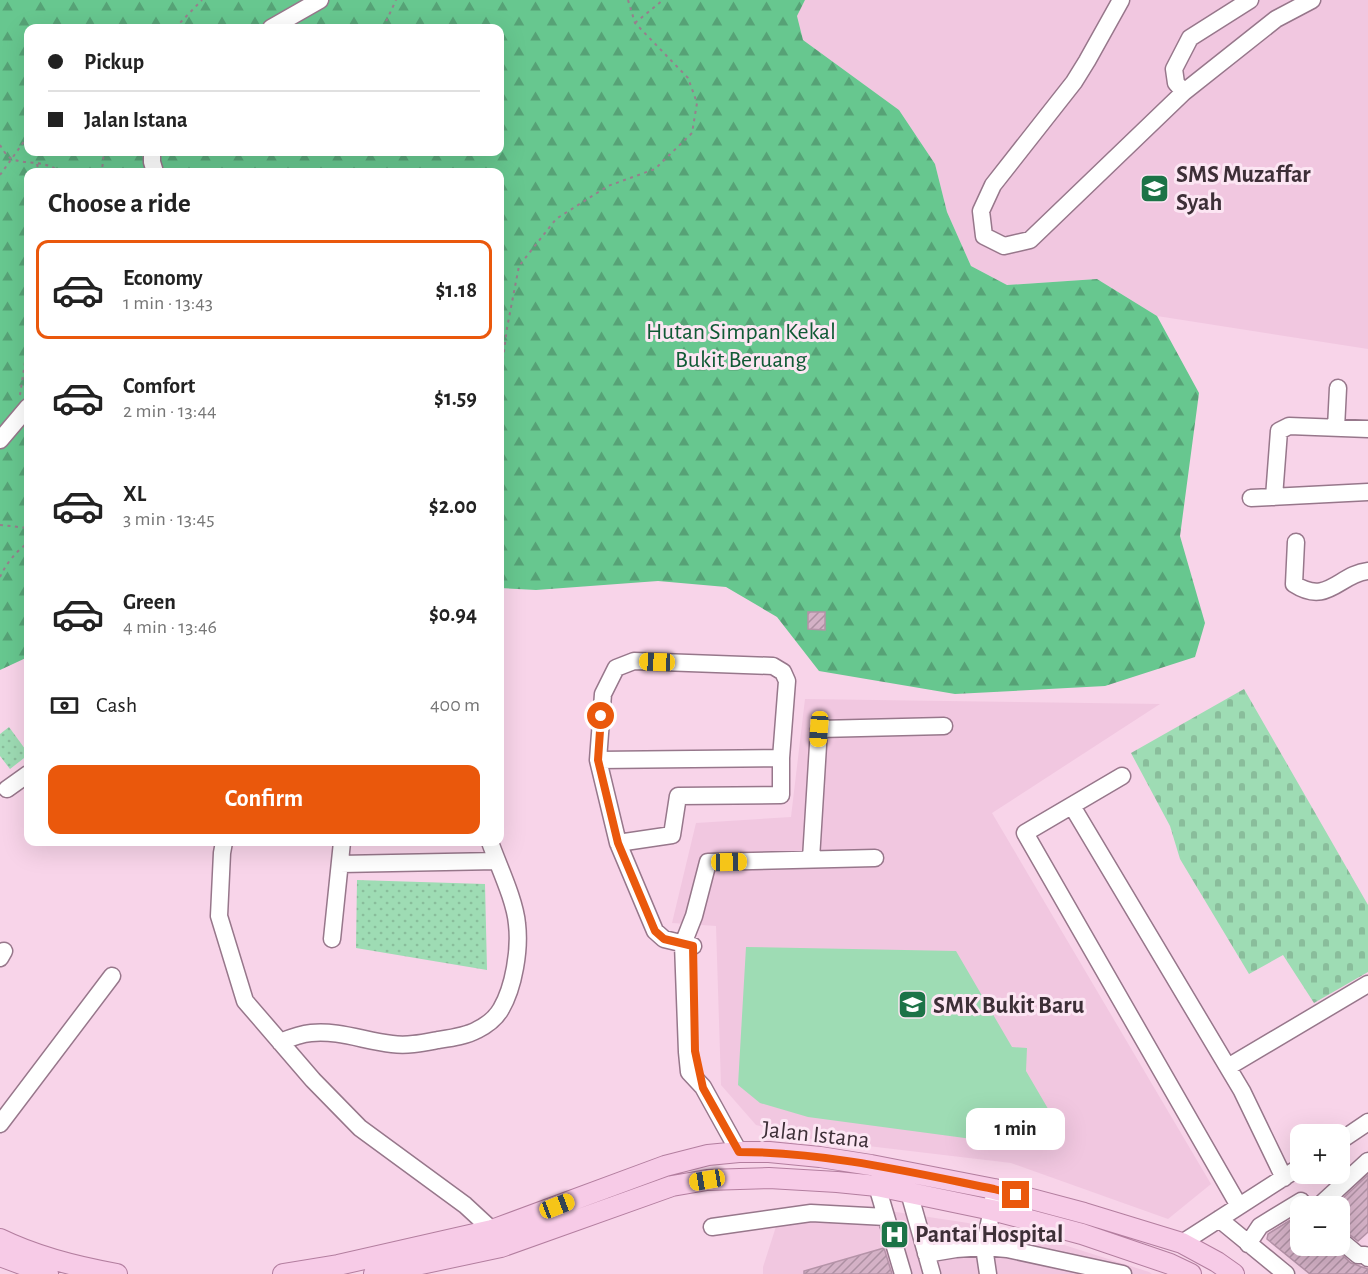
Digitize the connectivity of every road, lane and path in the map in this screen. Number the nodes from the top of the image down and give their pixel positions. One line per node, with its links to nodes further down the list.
1 (202, 0): 10 (path)
2 (320, 0): 11 (street)
3 (396, 0): 12 (path)
4 (628, 0): 9 (path)
5 (663, 0): 9 (path)
6 (1120, 0): 13 (street)
7 (1250, 0): 13 (street)
8 (1312, 0): 13 (street)
9 (635, 23): 21 (path)
10 (179, 24)
11 (278, 24)
12 (385, 24)
13 (1185, 92)
14 (24, 141): 16 (path)
15 (0, 145): 16 (path)
16 (11, 159): 17 (path); 20 (path)
17 (37, 163): 18 (path); 19 (path)
18 (38, 168)
19 (54, 168)
20 (0, 175)
21 (504, 351)
22 (24, 367): 25 (path)
23 (1338, 388): 26 (street)
24 (24, 412): 25 (street)
25 (15, 422): 28 (street)
26 (1336, 428): 27 (street); 30 (street)
27 (1368, 429)
28 (0, 440)
29 (1368, 492): 30 (street)
30 (1274, 497): 31 (street)
31 (1251, 498)
32 (0, 525): 33 (path)
33 (24, 528)
34 (1296, 542): 36 (street)
35 (24, 546): 37 (path)
36 (1368, 571)
37 (0, 577)
38 (944, 726): 50 (street)
39 (781, 758): 40 (street); 40 (street); 45 (street)
40 (598, 760): 45 (street)
41 (1122, 776): 44 (street)
42 (24, 777): 43 (street)
43 (7, 789)
44 (1072, 806): 58 (street); 74 (street)
45 (618, 843): 54 (street)
46 (224, 846): 57 (street)
47 (342, 846): 52 (street)
48 (490, 846): 51 (street)
49 (875, 858): 50 (street)
50 (811, 860): 54 (street)
51 (496, 861): 52 (street); 57 (street)
52 (340, 864): 53 (street)
53 (333, 939)
54 (688, 940): 62 (street)
55 (112, 976): 60 (street)
56 (1368, 984): 58 (street)
57 (280, 1042): 81 (street)
58 (1228, 1067): 66 (street)
59 (1368, 1122): 61 (street)
60 (0, 1124)
61 (1350, 1134)
62 (739, 1152): 64 (main road, Jalan Istana); 67 (main road); 73 (main road); 81 (main road, Jalan Istana)
63 (1368, 1161): 72 (street)
64 (903, 1171): 69 (main road, Jalan Istana); 70 (street)
65 (1290, 1173): 66 (street)
66 (1283, 1178): 71 (street); 74 (street)
67 (837, 1182): 68 (main road, Jalan Istana); 73 (main road, Jalan Istana)
68 (877, 1186): 70 (main road, Jalan Istana); 77 (street)
69 (994, 1189): 75 (street); 82 (main road, Jalan Istana)
70 (908, 1192): 75 (main road, Jalan Istana); 88 (street)
71 (1298, 1196)
72 (1331, 1196)
73 (640, 1197): 81 (main road, Jalan Istana)
74 (1239, 1206): 78 (street)
75 (992, 1210): 84 (street); 98 (main road, Jalan Istana)
76 (1290, 1210): 83 (street)
77 (886, 1217): 79 (street); 90 (street)
78 (1219, 1219): 82 (street); 83 (street)
79 (712, 1227)
80 (0, 1239): 91 (main road)
81 (497, 1239): 94 (main road, Jalan Istana); 95 (main road, Jalan Istana)
82 (1182, 1243): 99 (main road, Jalan Istana)
83 (1248, 1244): 100 (street)
84 (984, 1247): 88 (street); 89 (street); 96 (street)
85 (1350, 1248): 86 (street)
86 (1367, 1255)
87 (0, 1256): 92 (main road)
88 (928, 1262): 90 (street)
89 (1077, 1269): 97 (street)
90 (902, 1270)
91 (80, 1271): 93 (main road)
92 (48, 1274)
93 (117, 1274)
94 (283, 1274)
95 (374, 1274)
96 (988, 1274)
97 (1123, 1274)
98 (1191, 1274)
99 (1234, 1274)
100 (1286, 1274)

